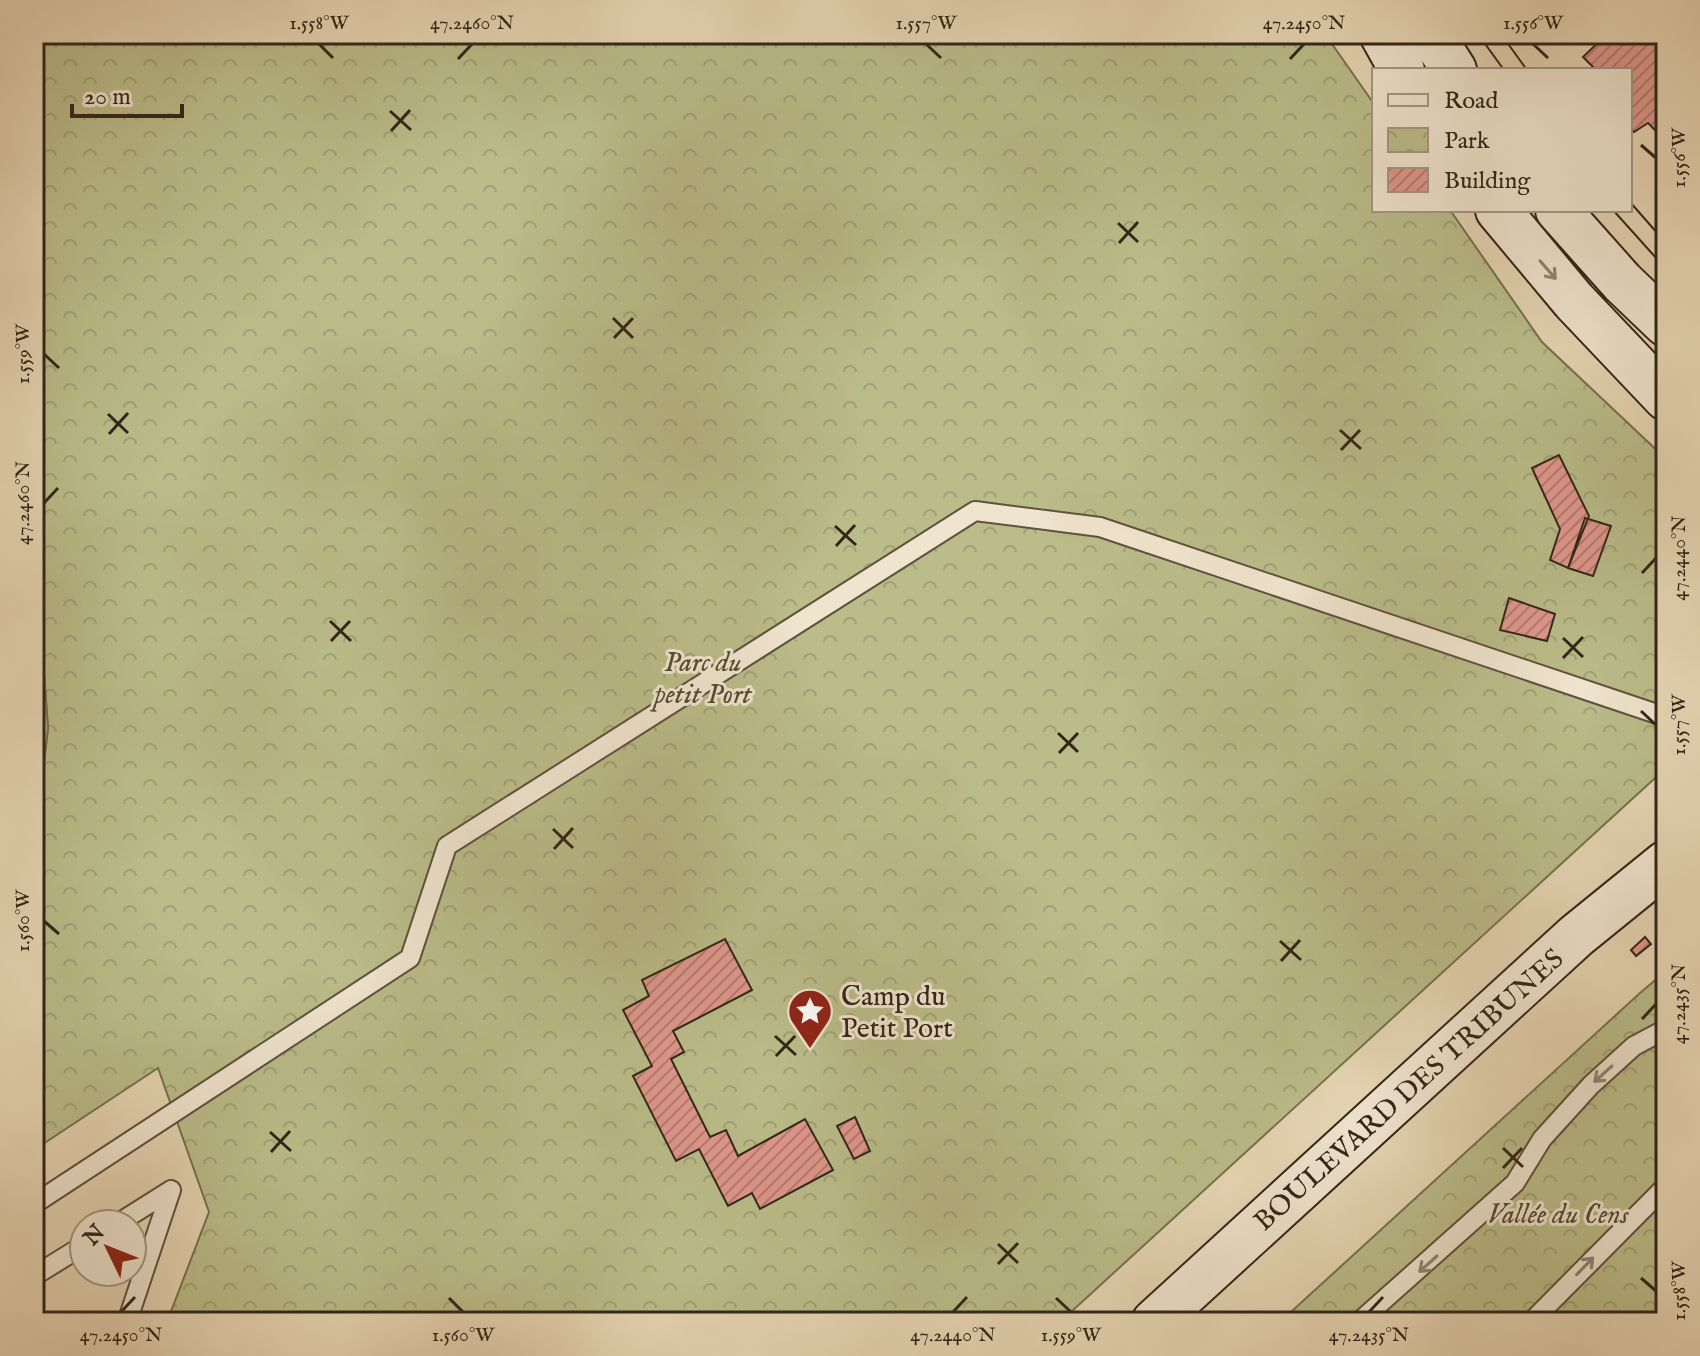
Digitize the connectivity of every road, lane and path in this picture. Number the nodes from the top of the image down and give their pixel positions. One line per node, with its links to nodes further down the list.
1 (1382, 34): 3 (street)
2 (1431, 34): 4 (street)
3 (1401, 68)
4 (1453, 68)
5 (1500, 212): 8 (street, one-way to 8)
6 (1560, 212): 7 (street)
7 (1666, 324)
8 (1666, 398)
9 (1666, 717): 13 (lane)
10 (1666, 863): 20 (street, BOULEVARD DES TRIBUNES)
11 (1666, 1029): 21 (lane, one-way to 21)
12 (1666, 1186): 22 (lane, one-way to 12)
13 (34, 1204)
14 (142, 1208): 16 (lane)
15 (68, 1255): 17 (lane)
16 (148, 1259)
17 (34, 1276)
18 (138, 1288): 19 (lane)
19 (127, 1322)
20 (1154, 1322)
21 (1359, 1322)
22 (1531, 1322)

